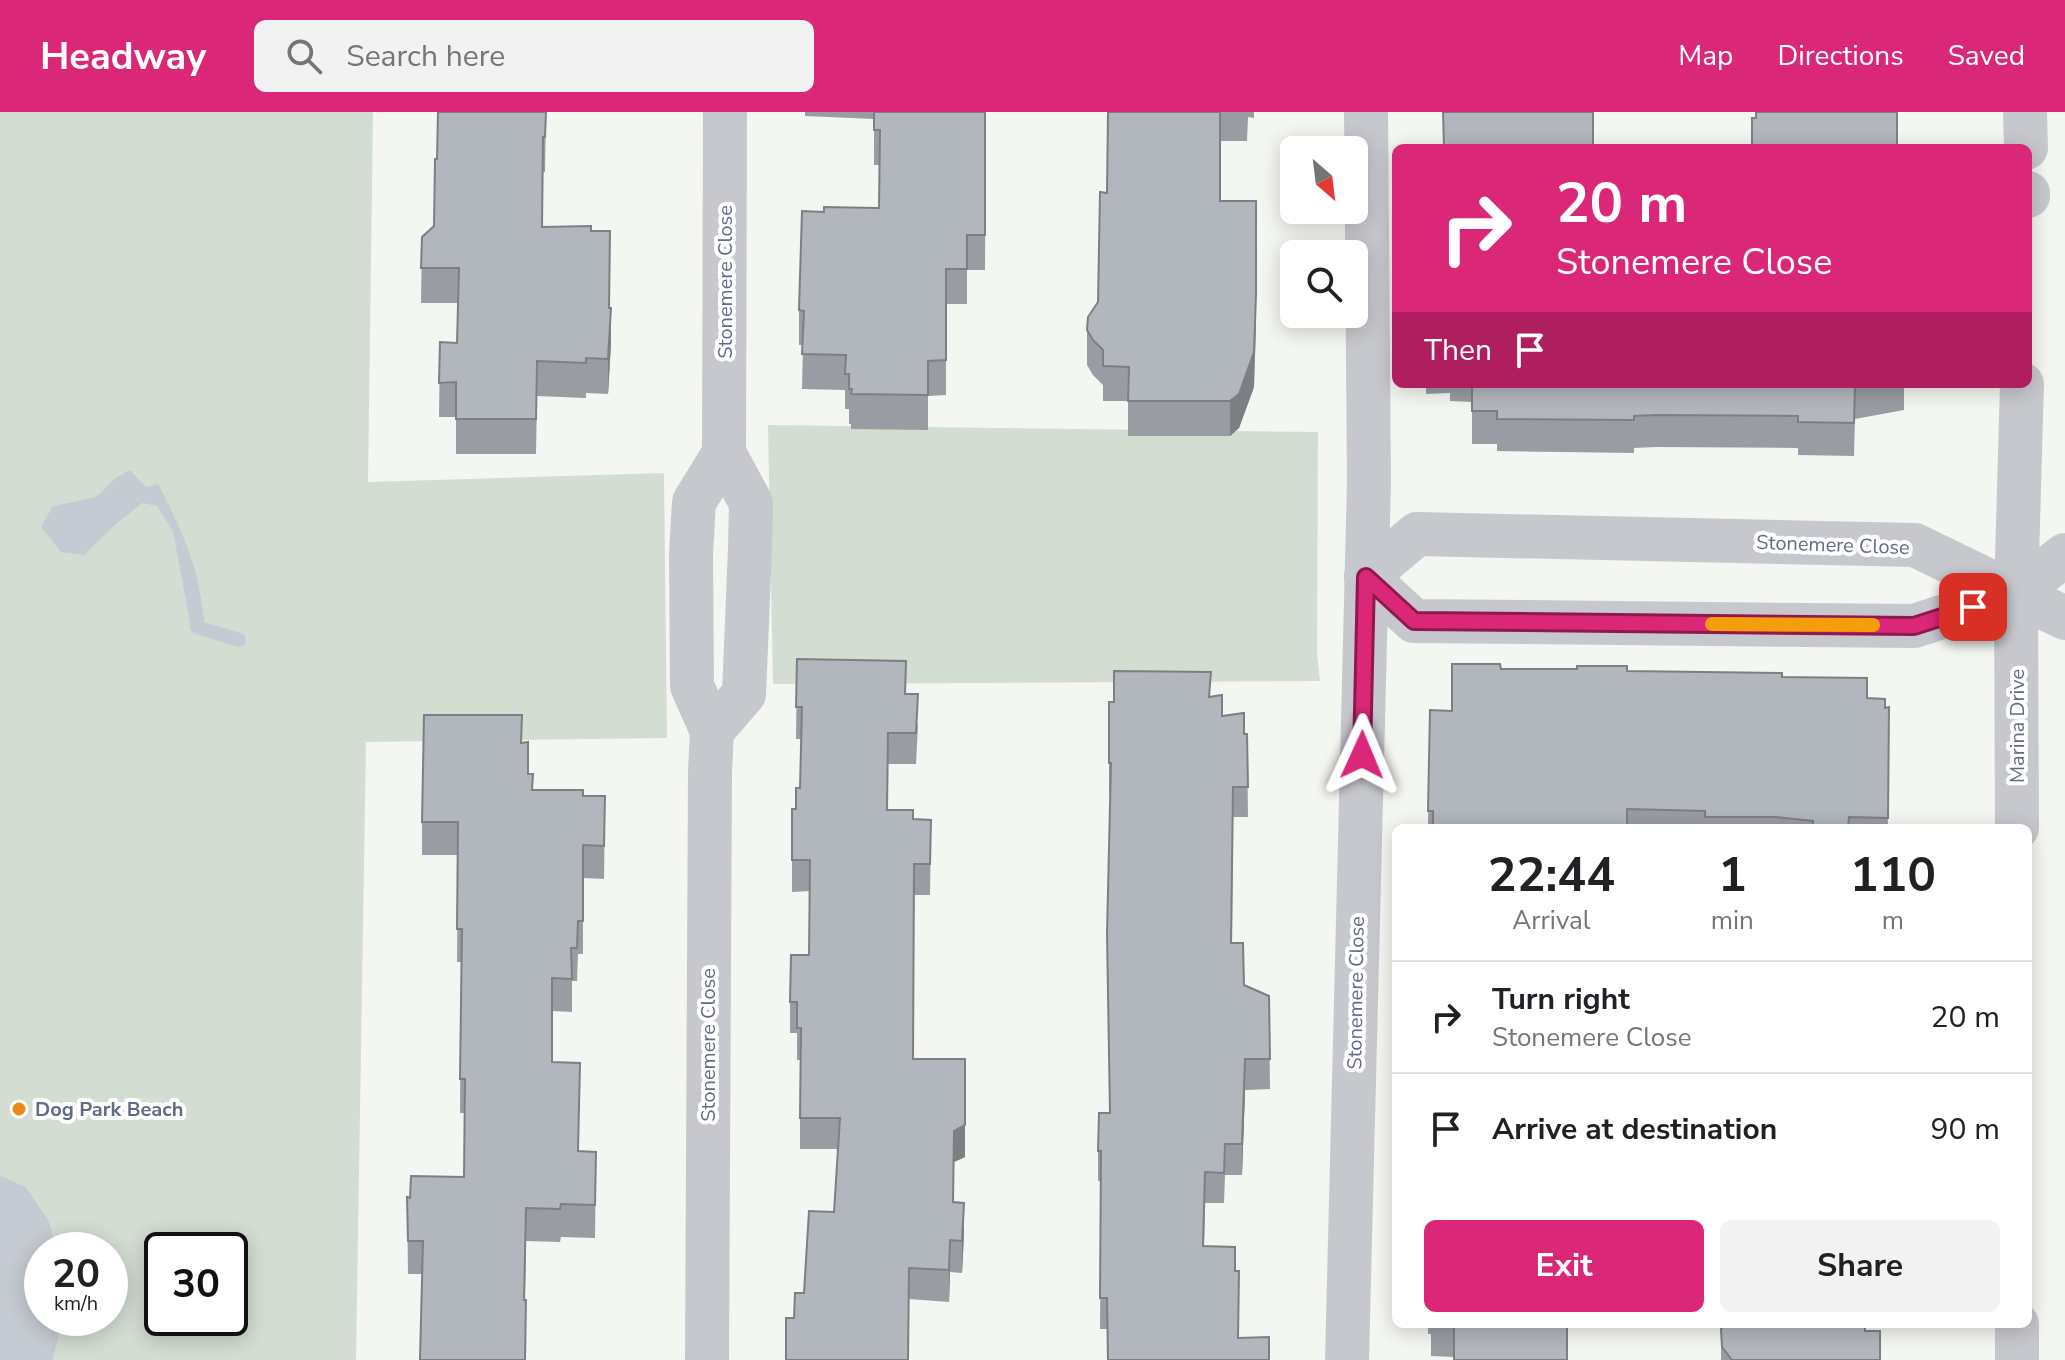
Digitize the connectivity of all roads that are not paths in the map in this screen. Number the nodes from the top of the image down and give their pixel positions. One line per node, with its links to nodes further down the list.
1 (725, 112): 6 (street, Stonemere Close)
2 (1366, 112): 8 (street, Stonemere Close)
3 (2025, 112): 4 (street)
4 (2026, 144)
5 (2022, 388): 9 (street, Marina Drive)
6 (724, 453): 11 (street, Stonemere Close); 11 (street, Stonemere Close)
7 (2065, 555): 9 (street)
8 (1366, 577): 9 (street); 9 (street, Stonemere Close); 15 (street, Stonemere Close)
9 (2016, 593): 10 (street, Stonemere Close); 12 (street, Marina Drive)
10 (2065, 618)
11 (712, 731): 14 (street, Stonemere Close)
12 (2017, 824)
13 (2017, 1328): 16 (street)
14 (707, 1360)
15 (1347, 1360)
16 (2017, 1360)

